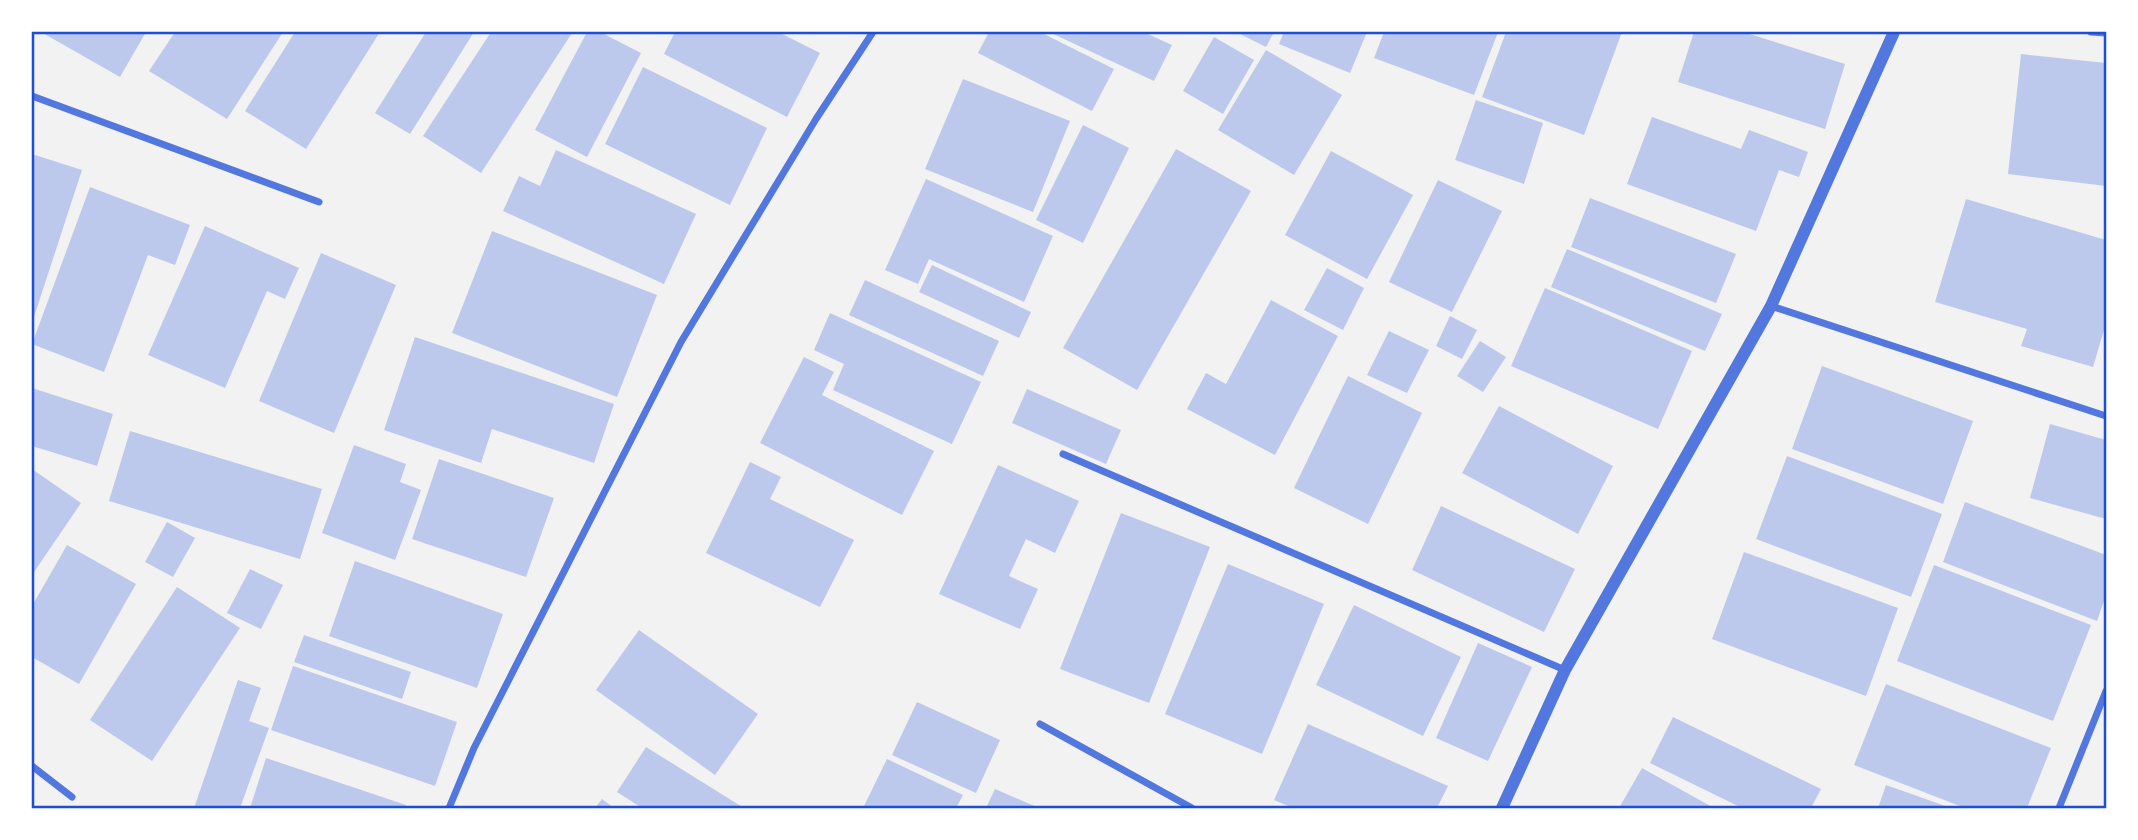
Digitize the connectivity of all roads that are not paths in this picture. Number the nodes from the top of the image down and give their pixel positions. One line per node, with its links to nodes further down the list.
1 (873, 32): 15 (street)
2 (1894, 32): 7 (street)
3 (2091, 32): 4 (street)
4 (2106, 33)
5 (32, 96): 6 (street)
6 (319, 202)
7 (1771, 306): 8 (street); 10 (street)
8 (2106, 416)
9 (1063, 454): 10 (street)
10 (1565, 670): 17 (street)
11 (2106, 691): 18 (street)
12 (1040, 724): 16 (street)
13 (32, 766): 14 (street)
14 (72, 797)
15 (450, 808)
16 (1192, 808)
17 (1502, 808)
18 (2059, 808)

